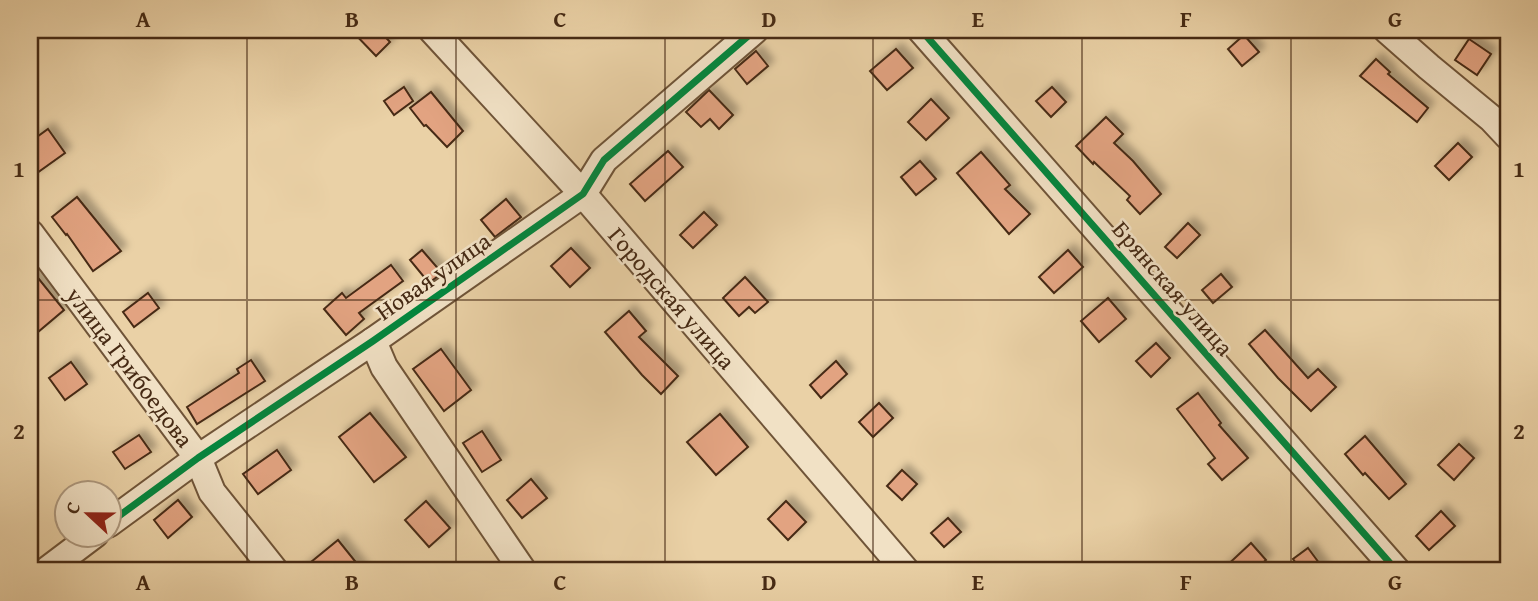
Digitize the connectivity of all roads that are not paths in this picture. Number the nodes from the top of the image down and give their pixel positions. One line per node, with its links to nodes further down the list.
1 (432, 30): 6 (street, Городская улица)
2 (755, 30): 6 (street, Новая улица)
3 (921, 30): 16 (street, Брянская улица)
4 (1387, 30): 5 (street)
5 (1503, 119)
6 (583, 194): 8 (street, Новая улица); 15 (street, Городская улица)
7 (30, 233): 9 (street, улица Грибоедова)
8 (373, 341): 9 (street, Новая улица); 14 (street)
9 (198, 458): 10 (street, Новая улица); 13 (street, улица Грибоедова)
10 (122, 514)
11 (76, 548): 12 (street)
12 (46, 571)
13 (275, 571)
14 (523, 571)
15 (906, 571)
16 (1397, 571)

